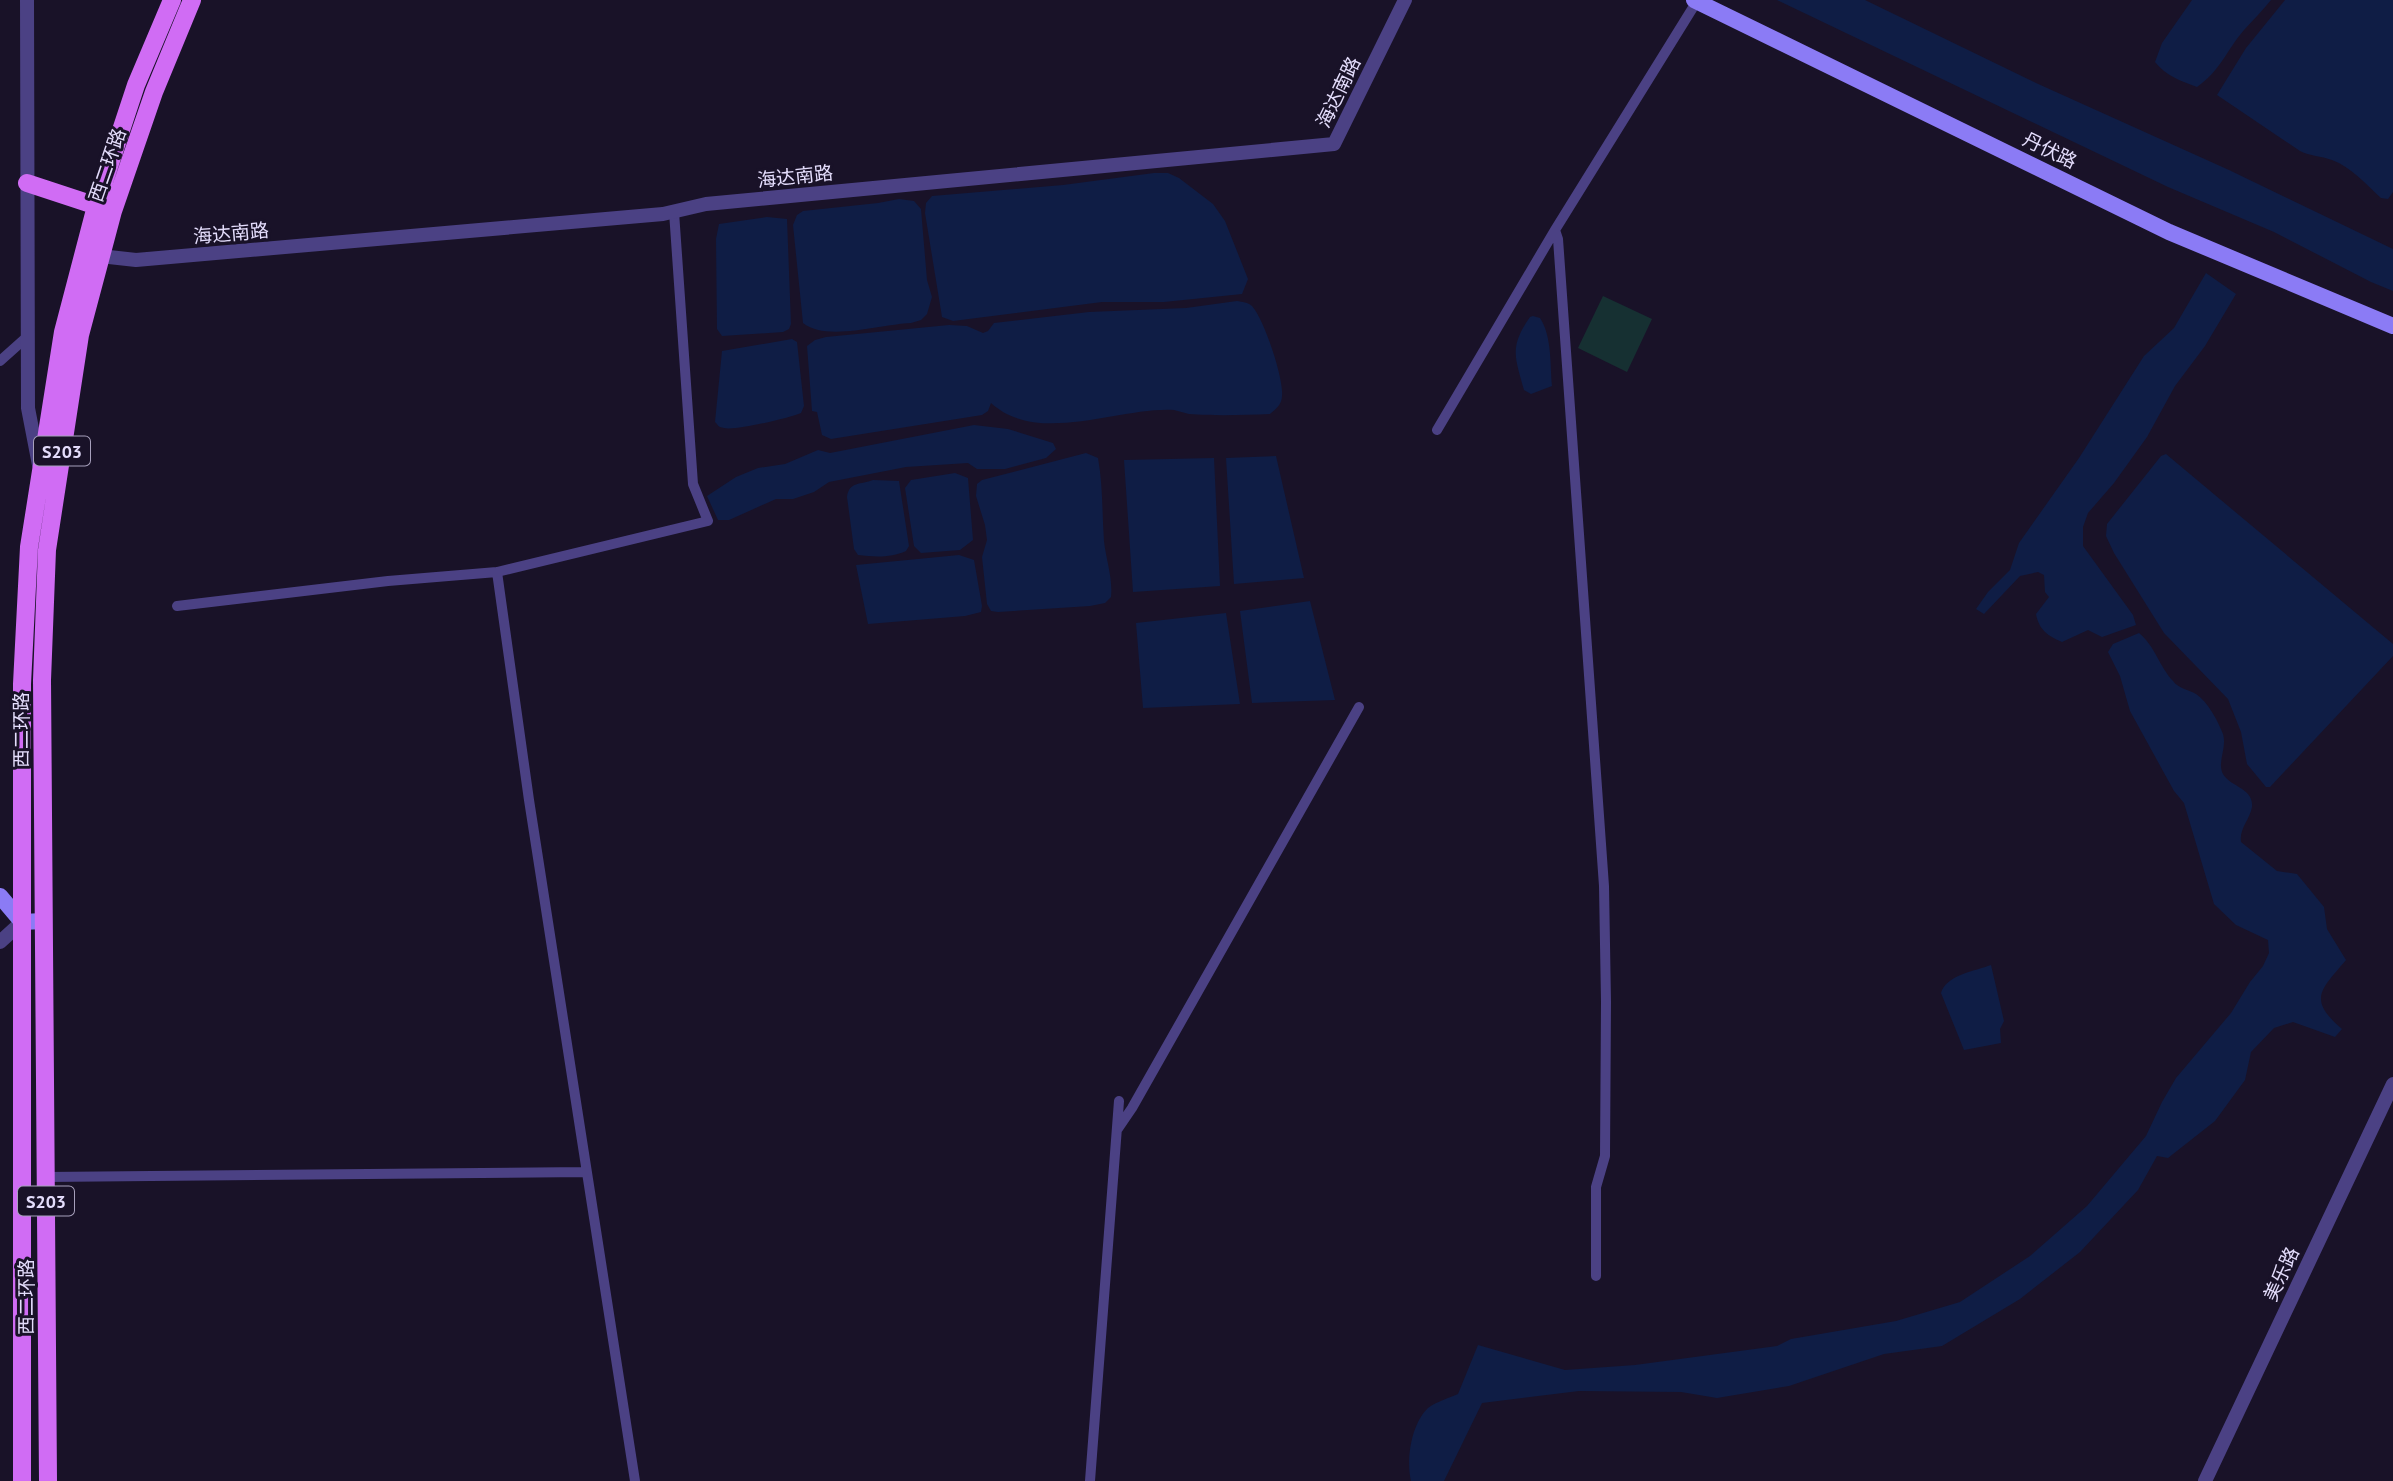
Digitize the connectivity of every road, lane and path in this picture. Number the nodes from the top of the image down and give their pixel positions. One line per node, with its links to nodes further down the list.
1 (27, 0): 6 (street)
2 (172, 0): 7 (main road, 西二环路 / S203)
3 (192, 0): 7 (main road, 西二环路 / S203)
4 (1405, 0): 8 (street, 海达南路)
5 (1695, 1): 9 (street); 11 (main road, 丹伏路)
6 (27, 183): 7 (main road); 12 (street)
7 (105, 209): 10 (main road, 西二环路 / S203); 15 (main road, 西二环路 / S203)
8 (674, 212): 10 (street, 海达南路); 17 (street)
9 (1555, 230): 14 (street); 30 (street)
10 (100, 256): 16 (main road, 西二环路 / S203)
11 (2393, 326)
12 (28, 336): 13 (street); 15 (street)
13 (0, 361)
14 (1437, 430)
15 (40, 473): 16 (main road); 22 (main road, 西二环路 / S203)
16 (59, 477): 21 (main road, 西二环路 / S203)
17 (497, 572): 18 (street); 27 (street)
18 (177, 606)
19 (1359, 707): 26 (street)
20 (0, 896): 22 (main road)
21 (43, 921): 22 (main road); 28 (main road, 西二环路 / S203)
22 (22, 922): 23 (street); 29 (main road, 西二环路 / S203)
23 (0, 943)
24 (2392, 1088): 35 (street, 美乐路)
25 (1119, 1101): 26 (street)
26 (1117, 1130): 34 (street)
27 (587, 1172): 28 (street); 33 (street)
28 (46, 1177): 29 (main road); 32 (main road, 西二环路 / S203)
29 (22, 1179): 31 (main road, 西二环路 / S203)
30 (1596, 1276)
31 (22, 1481)
32 (48, 1481)
33 (635, 1481)
34 (1090, 1481)
35 (2204, 1481)

